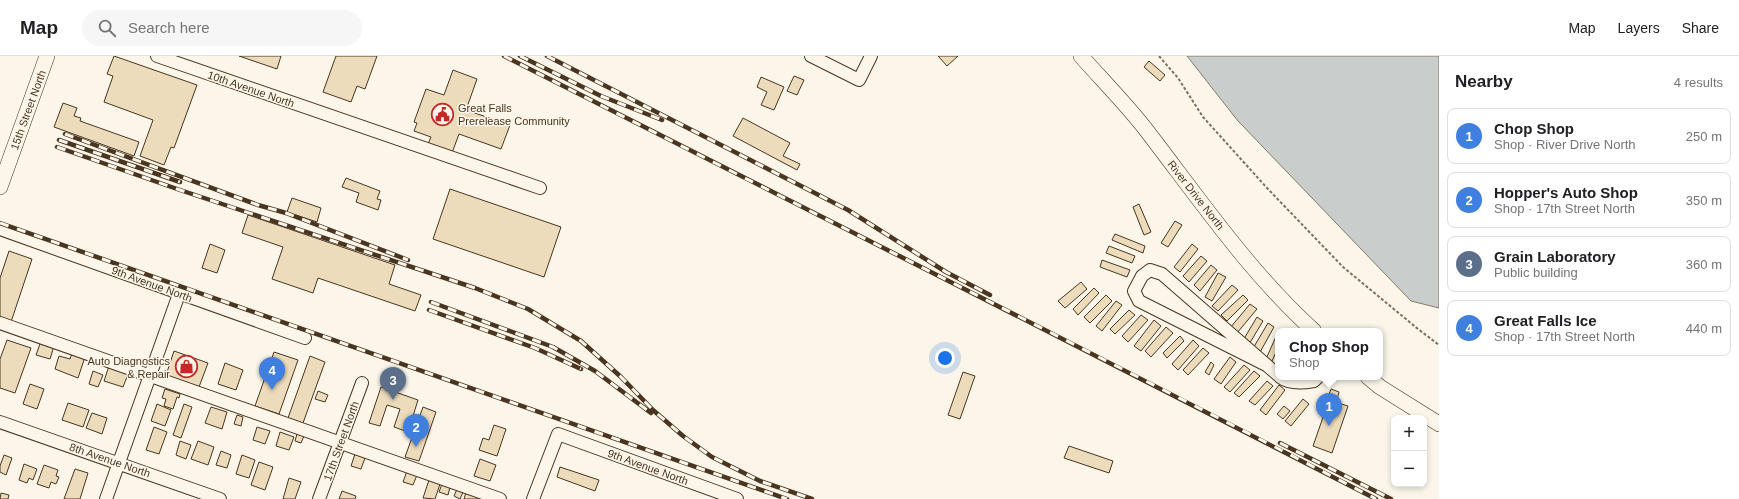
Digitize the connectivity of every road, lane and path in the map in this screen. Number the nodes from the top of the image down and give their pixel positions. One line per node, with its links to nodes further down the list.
1 (47, 56): 7 (main road, 15th Street North)
2 (157, 56): 8 (street, 10th Avenue North)
3 (811, 56): 4 (street)
4 (871, 56)
5 (1081, 56): 12 (main road, River Drive North)
6 (1159, 56): 14 (path)
7 (0, 187)
8 (540, 188)
9 (0, 229): 10 (street, 9th Avenue North)
10 (179, 294): 13 (street, 9th Avenue North); 17 (street)
11 (0, 323): 17 (street)
12 (1311, 328)
13 (305, 338)
14 (1439, 345)
15 (1266, 365): 15 (street); 16 (street)
16 (1275, 373)
17 (150, 376): 24 (street); 25 (street)
18 (1286, 380): 19 (street)
19 (1315, 380)
20 (1372, 380): 23 (main road)
21 (362, 383): 24 (street, 17th Street North)
22 (0, 422): 25 (street, 8th Avenue North)
23 (1439, 424)
24 (341, 442): 28 (street, 17th Street North); 29 (street)
25 (119, 463): 26 (street); 27 (street, 8th Avenue North)
26 (106, 499)
27 (220, 499)
28 (319, 499)
29 (500, 499)
30 (533, 499): 31 (street, 9th Avenue North)
31 (737, 499)

